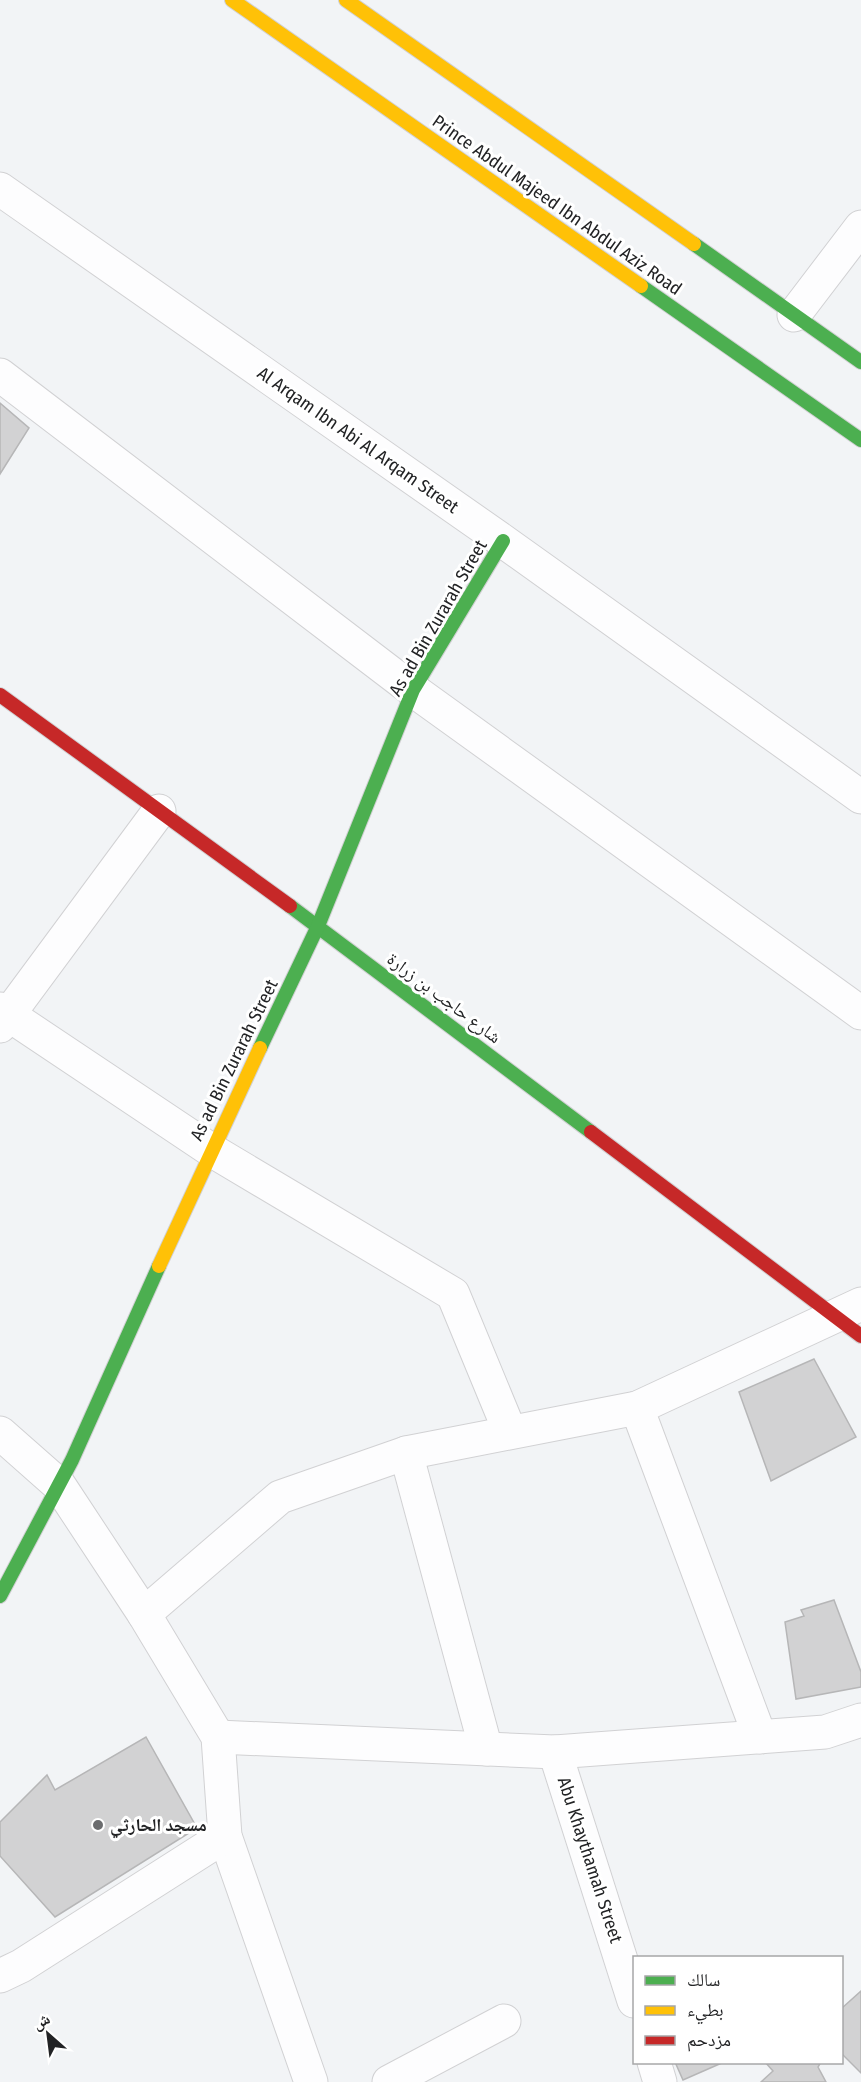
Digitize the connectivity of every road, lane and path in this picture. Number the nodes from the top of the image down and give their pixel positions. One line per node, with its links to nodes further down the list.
1 (232, 0): 8 (street, Prince Abdul Majeed Ibn Abdul Aziz Road)
2 (346, 0): 5 (street)
3 (0, 189): 9 (street, Al Arqam Ibn Abi Al Arqam Street)
4 (861, 227): 5 (street)
5 (794, 315): 6 (street)
6 (861, 362)
7 (0, 375): 10 (street)
8 (861, 440)
9 (502, 541): 10 (street, As ad Bin Zurarah Street); 12 (street, Al Arqam Ibn Abi Al Arqam Street)
10 (413, 690): 14 (street, As ad Bin Zurarah Street); 15 (street)
11 (0, 695): 13 (street, شارع حاجب بن زرارة)
12 (861, 797)
13 (159, 811): 14 (street, شارع حاجب بن زرارة); 16 (street)
14 (318, 926): 17 (street, As ad Bin Zurarah Street); 18 (street, شارع حاجب بن زرارة)
15 (861, 1013)
16 (3, 1016): 17 (street)
17 (211, 1150): 20 (street); 23 (street, As ad Bin Zurarah Street)
18 (853, 1319): 19 (street)
19 (637, 1408): 20 (street); 28 (street)
20 (510, 1432): 22 (street)
21 (0, 1433): 23 (street)
22 (406, 1453): 25 (street); 29 (street)
23 (59, 1485): 24 (street, As ad Bin Zurarah Street); 25 (street)
24 (0, 1596)
25 (144, 1614): 27 (street)
26 (861, 1720): 28 (street)
27 (219, 1737): 29 (street); 31 (street)
28 (760, 1737): 30 (street)
29 (486, 1749): 30 (street)
30 (555, 1752): 33 (street, Abu Khaythamah Street)
31 (225, 1836): 32 (street); 36 (street)
32 (0, 1977)
33 (633, 1998)
34 (504, 2021): 37 (street)
35 (655, 2064): 38 (street)
36 (311, 2082)
37 (389, 2082)
38 (660, 2082)

